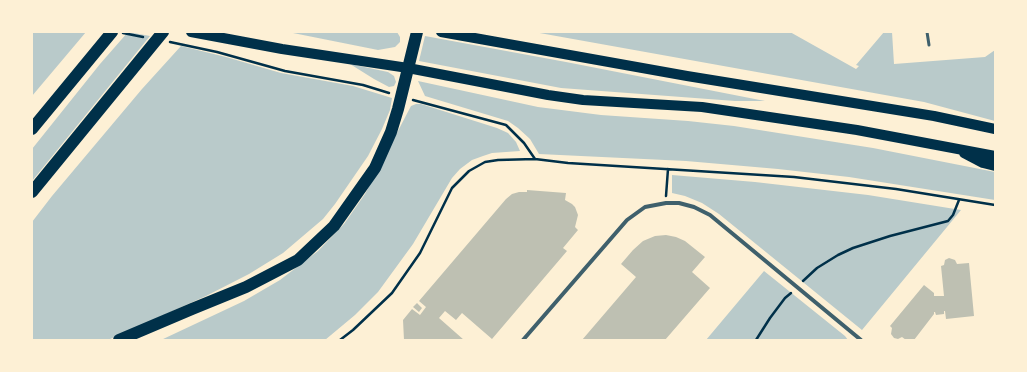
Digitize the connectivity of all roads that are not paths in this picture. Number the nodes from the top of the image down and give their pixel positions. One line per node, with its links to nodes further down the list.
1 (112, 32): 9 (highway)
2 (191, 32): 8 (main road)
3 (417, 32): 8 (highway)
4 (440, 32): 10 (main road)
5 (928, 32): 7 (lane)
6 (163, 37): 14 (highway)
7 (929, 46)
8 (408, 68): 11 (main road); 15 (highway)
9 (32, 129)
10 (995, 129)
11 (955, 148): 12 (main road); 13 (main road)
12 (995, 156)
13 (995, 166)
14 (32, 192)
15 (119, 340)
16 (523, 340): 17 (street)
17 (861, 340)

